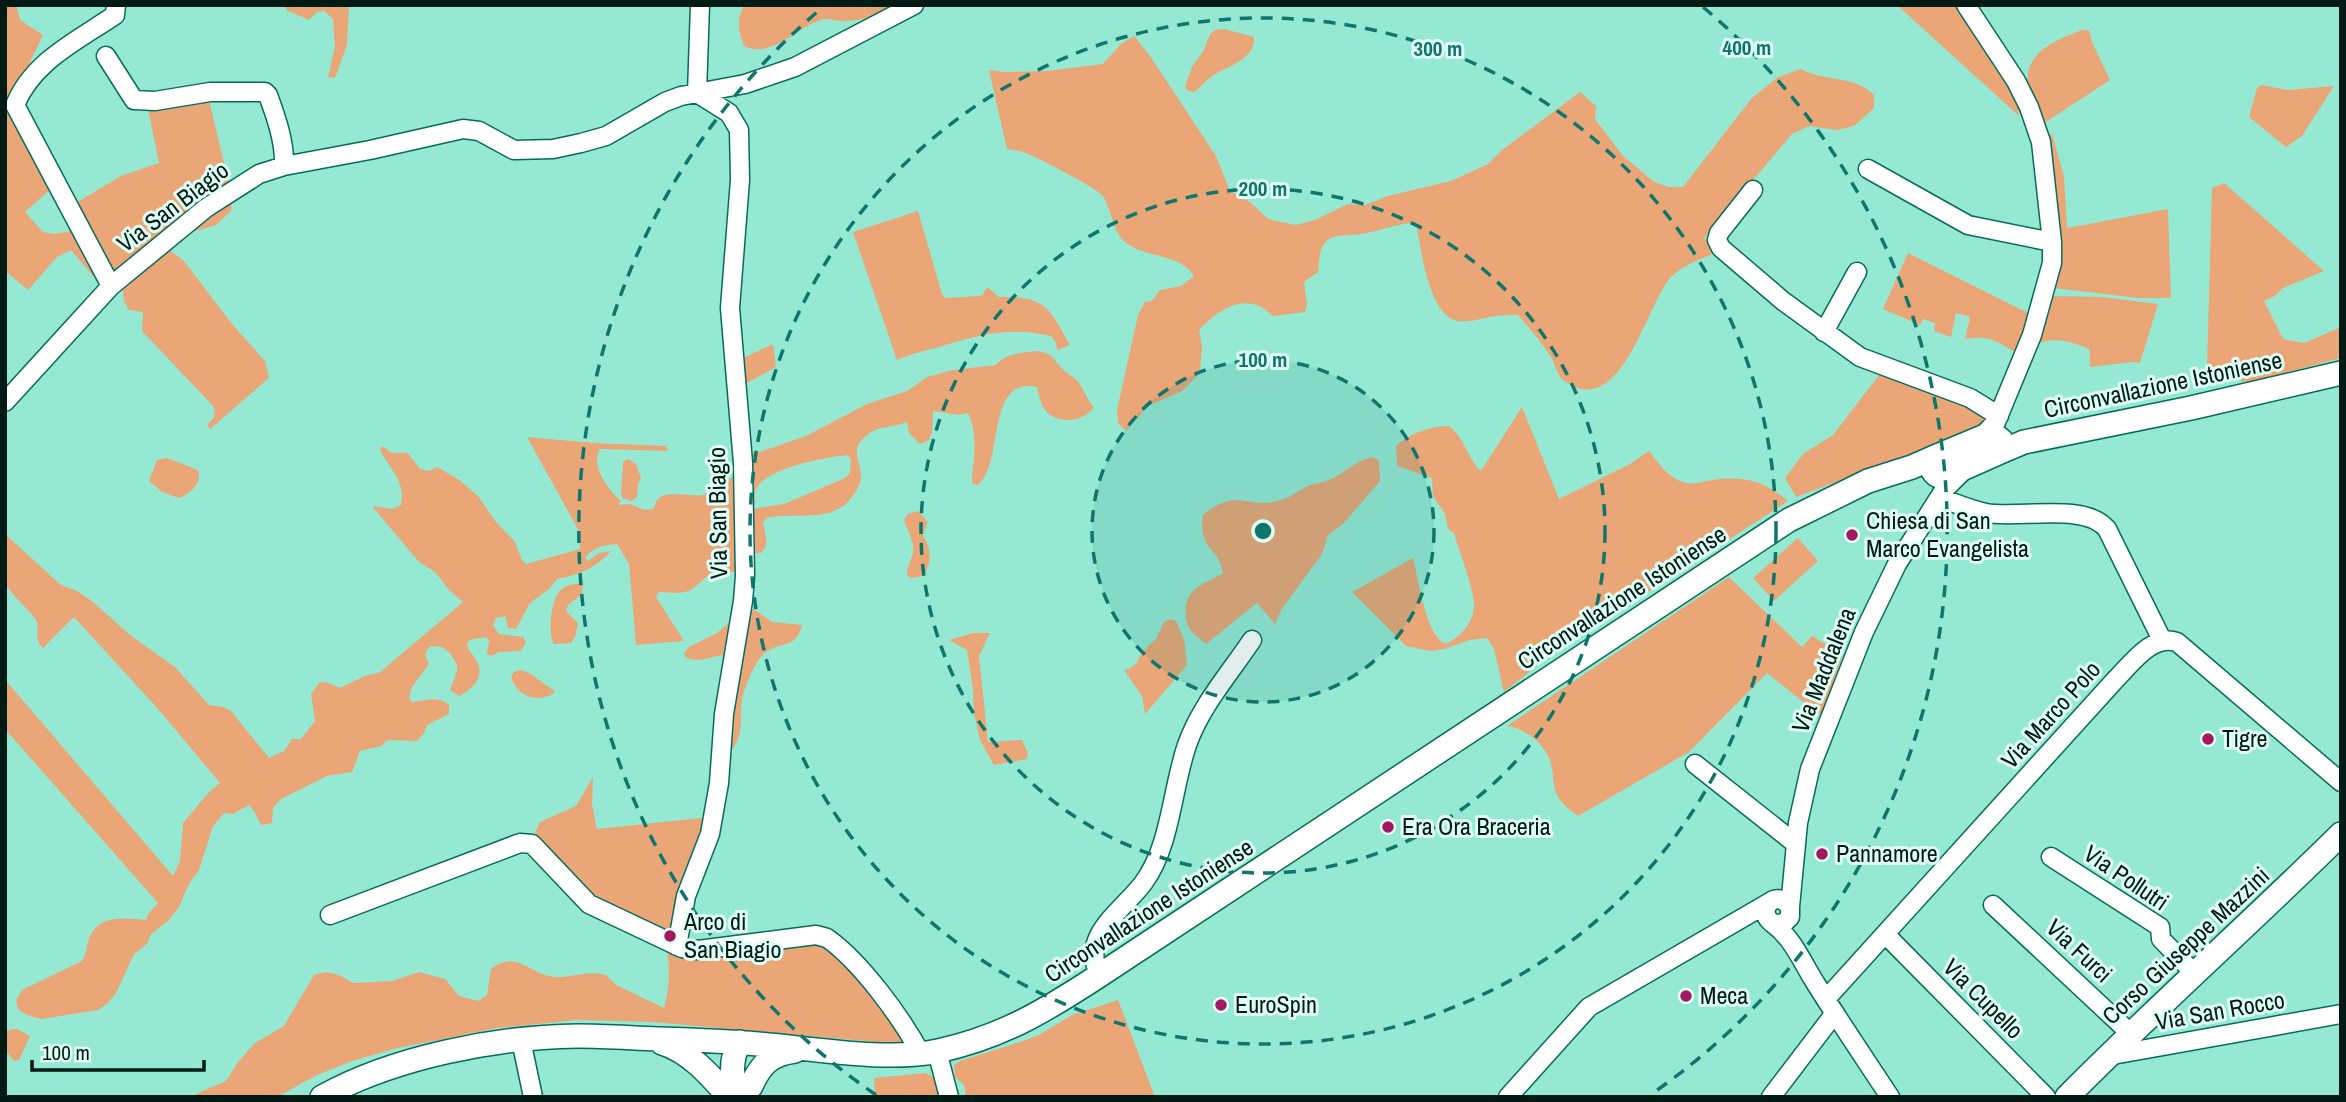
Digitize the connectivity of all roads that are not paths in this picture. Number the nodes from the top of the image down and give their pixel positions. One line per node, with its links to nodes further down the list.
1 (116, 5): 12 (street)
2 (700, 5): 6 (street)
3 (914, 5): 6 (street, Via San Biagio)
4 (1966, 5): 10 (street)
5 (106, 56): 7 (street)
6 (697, 93): 7 (street, Via San Biagio); 29 (street, Via San Biagio)
7 (284, 166): 12 (street, Via San Biagio)
8 (1868, 169): 10 (street)
9 (1753, 190): 13 (street)
10 (2052, 242): 16 (street)
11 (1857, 272): 13 (street)
12 (111, 286): 15 (street, Via San Biagio)
13 (1824, 332): 16 (street)
14 (2341, 373): 16 (main road, Circonvallazione Istoniense)
15 (5, 402)
16 (1996, 434): 17 (main road); 17 (main road)
17 (1934, 477): 19 (street); 23 (street, Via Maddalena); 31 (main road, Circonvallazione Istoniense)
18 (1252, 640): 31 (street)
19 (2162, 640): 21 (street); 28 (street, Via Marco Polo)
20 (1695, 764): 23 (street)
21 (2341, 782)
22 (2341, 834): 30 (main road, Corso Giuseppe Mazzini)
23 (1796, 844): 26 (street, Via Maddalena)
24 (2051, 857): 30 (street, Via Pollutri)
25 (1993, 905): 34 (street, Via Furci)
26 (1779, 912): 32 (street); 46 (street)
27 (330, 915): 29 (street)
28 (1886, 935): 32 (street, Via Marco Polo); 49 (street, Via Cupello)
29 (677, 946): 39 (street)
30 (2195, 974): 34 (main road, Corso Giuseppe Mazzini)
31 (1100, 975): 39 (main road, Circonvallazione Istoniense)
32 (1830, 1006): 47 (street, Via Marco Polo); 48 (street)
33 (2341, 1014): 40 (street, Via San Rocco)
34 (2130, 1033): 40 (main road, Corso Giuseppe Mazzini)
35 (648, 1039): 36 (main road, Circonvallazione Istoniense); 37 (main road, Circonvallazione Istoniense); 44 (main road)
36 (521, 1040): 42 (main road, Circonvallazione Istoniense); 43 (street)
37 (740, 1042): 38 (main road, Circonvallazione Istoniense); 41 (main road)
38 (816, 1049): 39 (main road, Circonvallazione Istoniense); 41 (main road)
39 (929, 1052): 45 (street)
40 (2107, 1056): 50 (main road, Corso Giuseppe Mazzini)
41 (746, 1093)
42 (322, 1097)
43 (533, 1097)
44 (729, 1097)
45 (949, 1097)
46 (1508, 1097)
47 (1771, 1097)
48 (1890, 1097)
49 (2046, 1097)
50 (2067, 1097)

